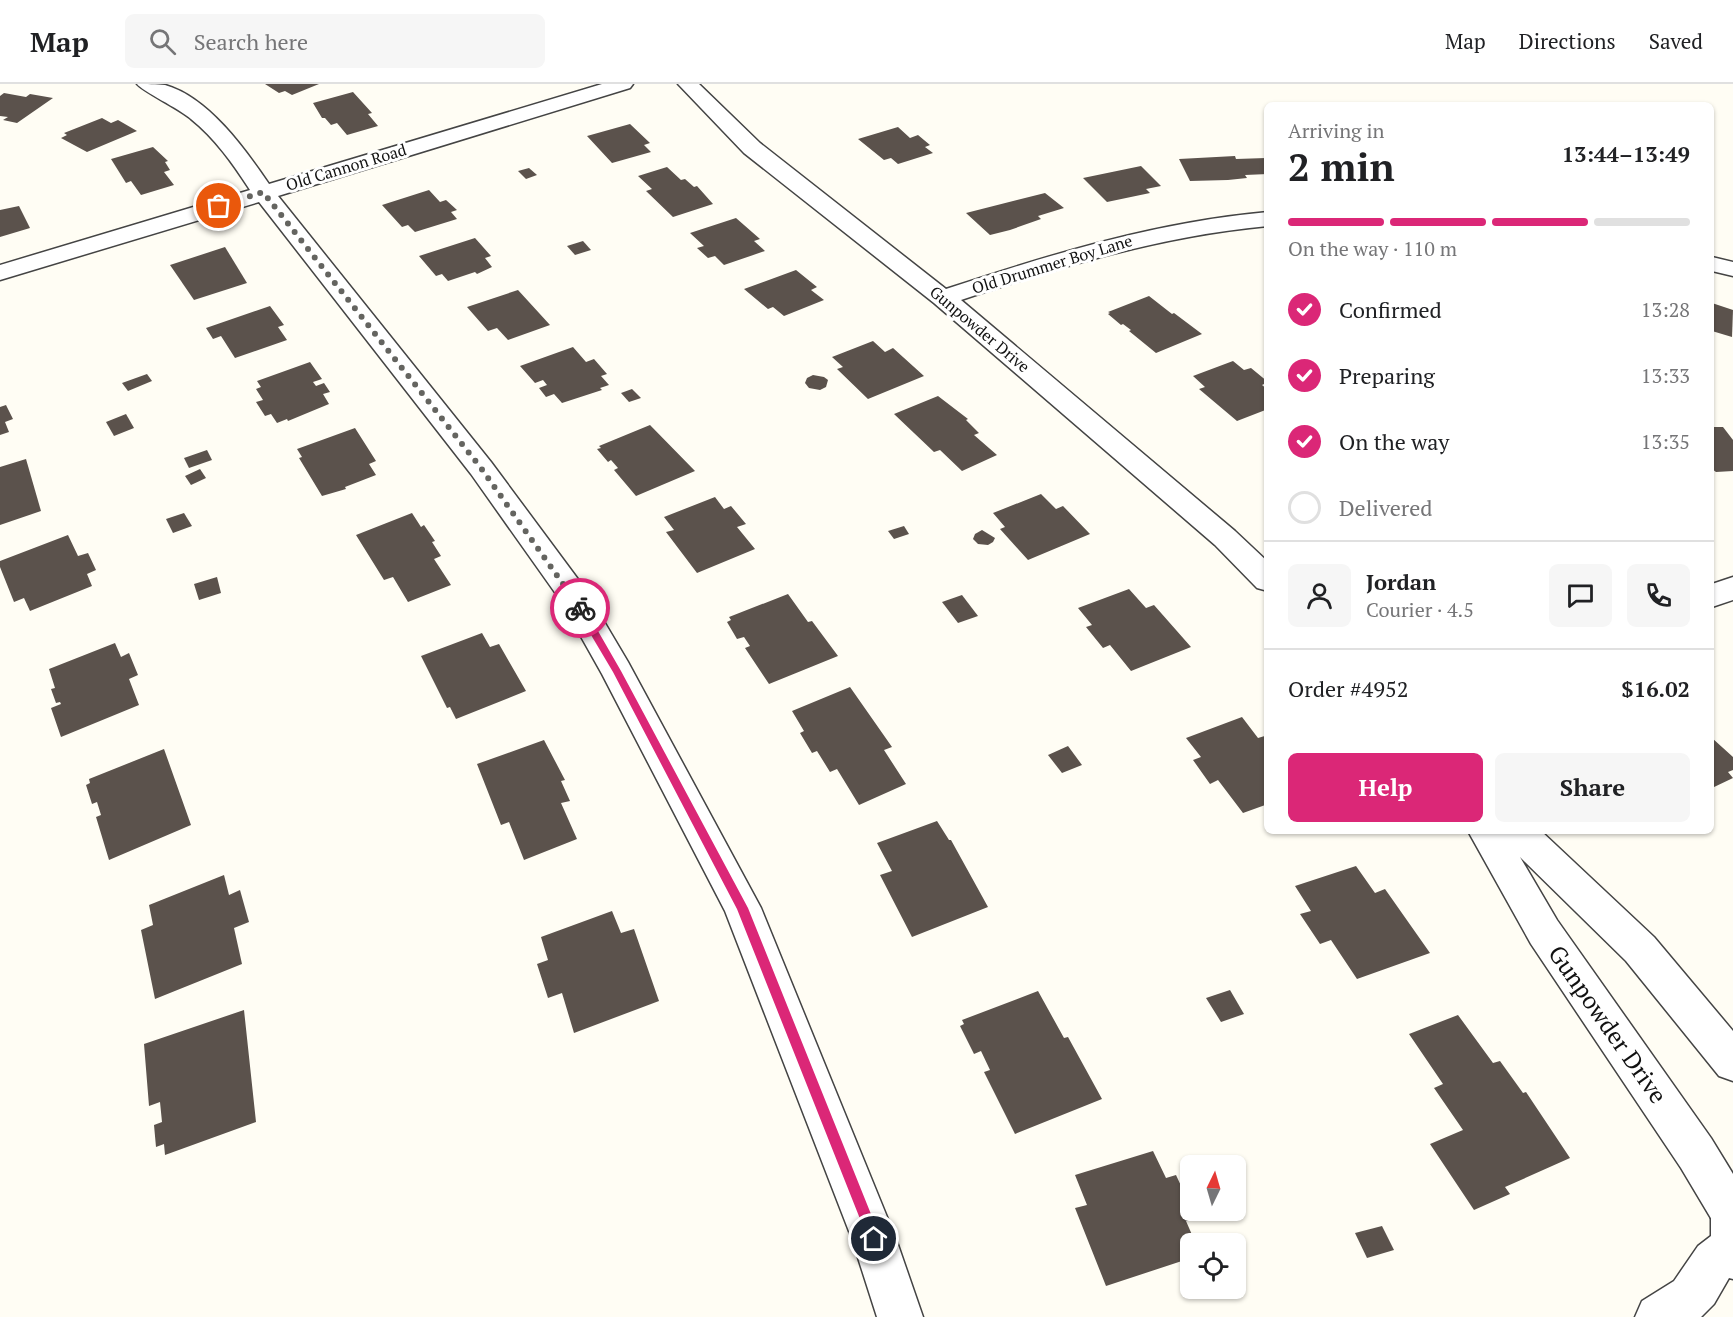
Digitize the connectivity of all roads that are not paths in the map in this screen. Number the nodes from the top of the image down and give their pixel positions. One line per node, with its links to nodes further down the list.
1 (147, 84): 4 (street)
2 (623, 84): 4 (street, Old Cannon Road)
3 (688, 84): 9 (street, Gunpowder Drive)
4 (263, 192): 8 (street, Old Cannon Road); 17 (street)
5 (1264, 219): 9 (street, Old Drummer Boy Lane)
6 (1714, 264): 7 (street)
7 (1733, 268)
8 (0, 273)
9 (943, 298): 10 (street, Gunpowder Drive)
10 (1264, 576)
11 (1733, 588): 12 (street)
12 (1714, 595)
13 (1488, 834): 16 (street, Gunpowder Drive)
14 (1520, 834): 15 (street)
15 (1733, 1062)
16 (1732, 1240): 18 (street)
17 (900, 1317)
18 (1658, 1317)

